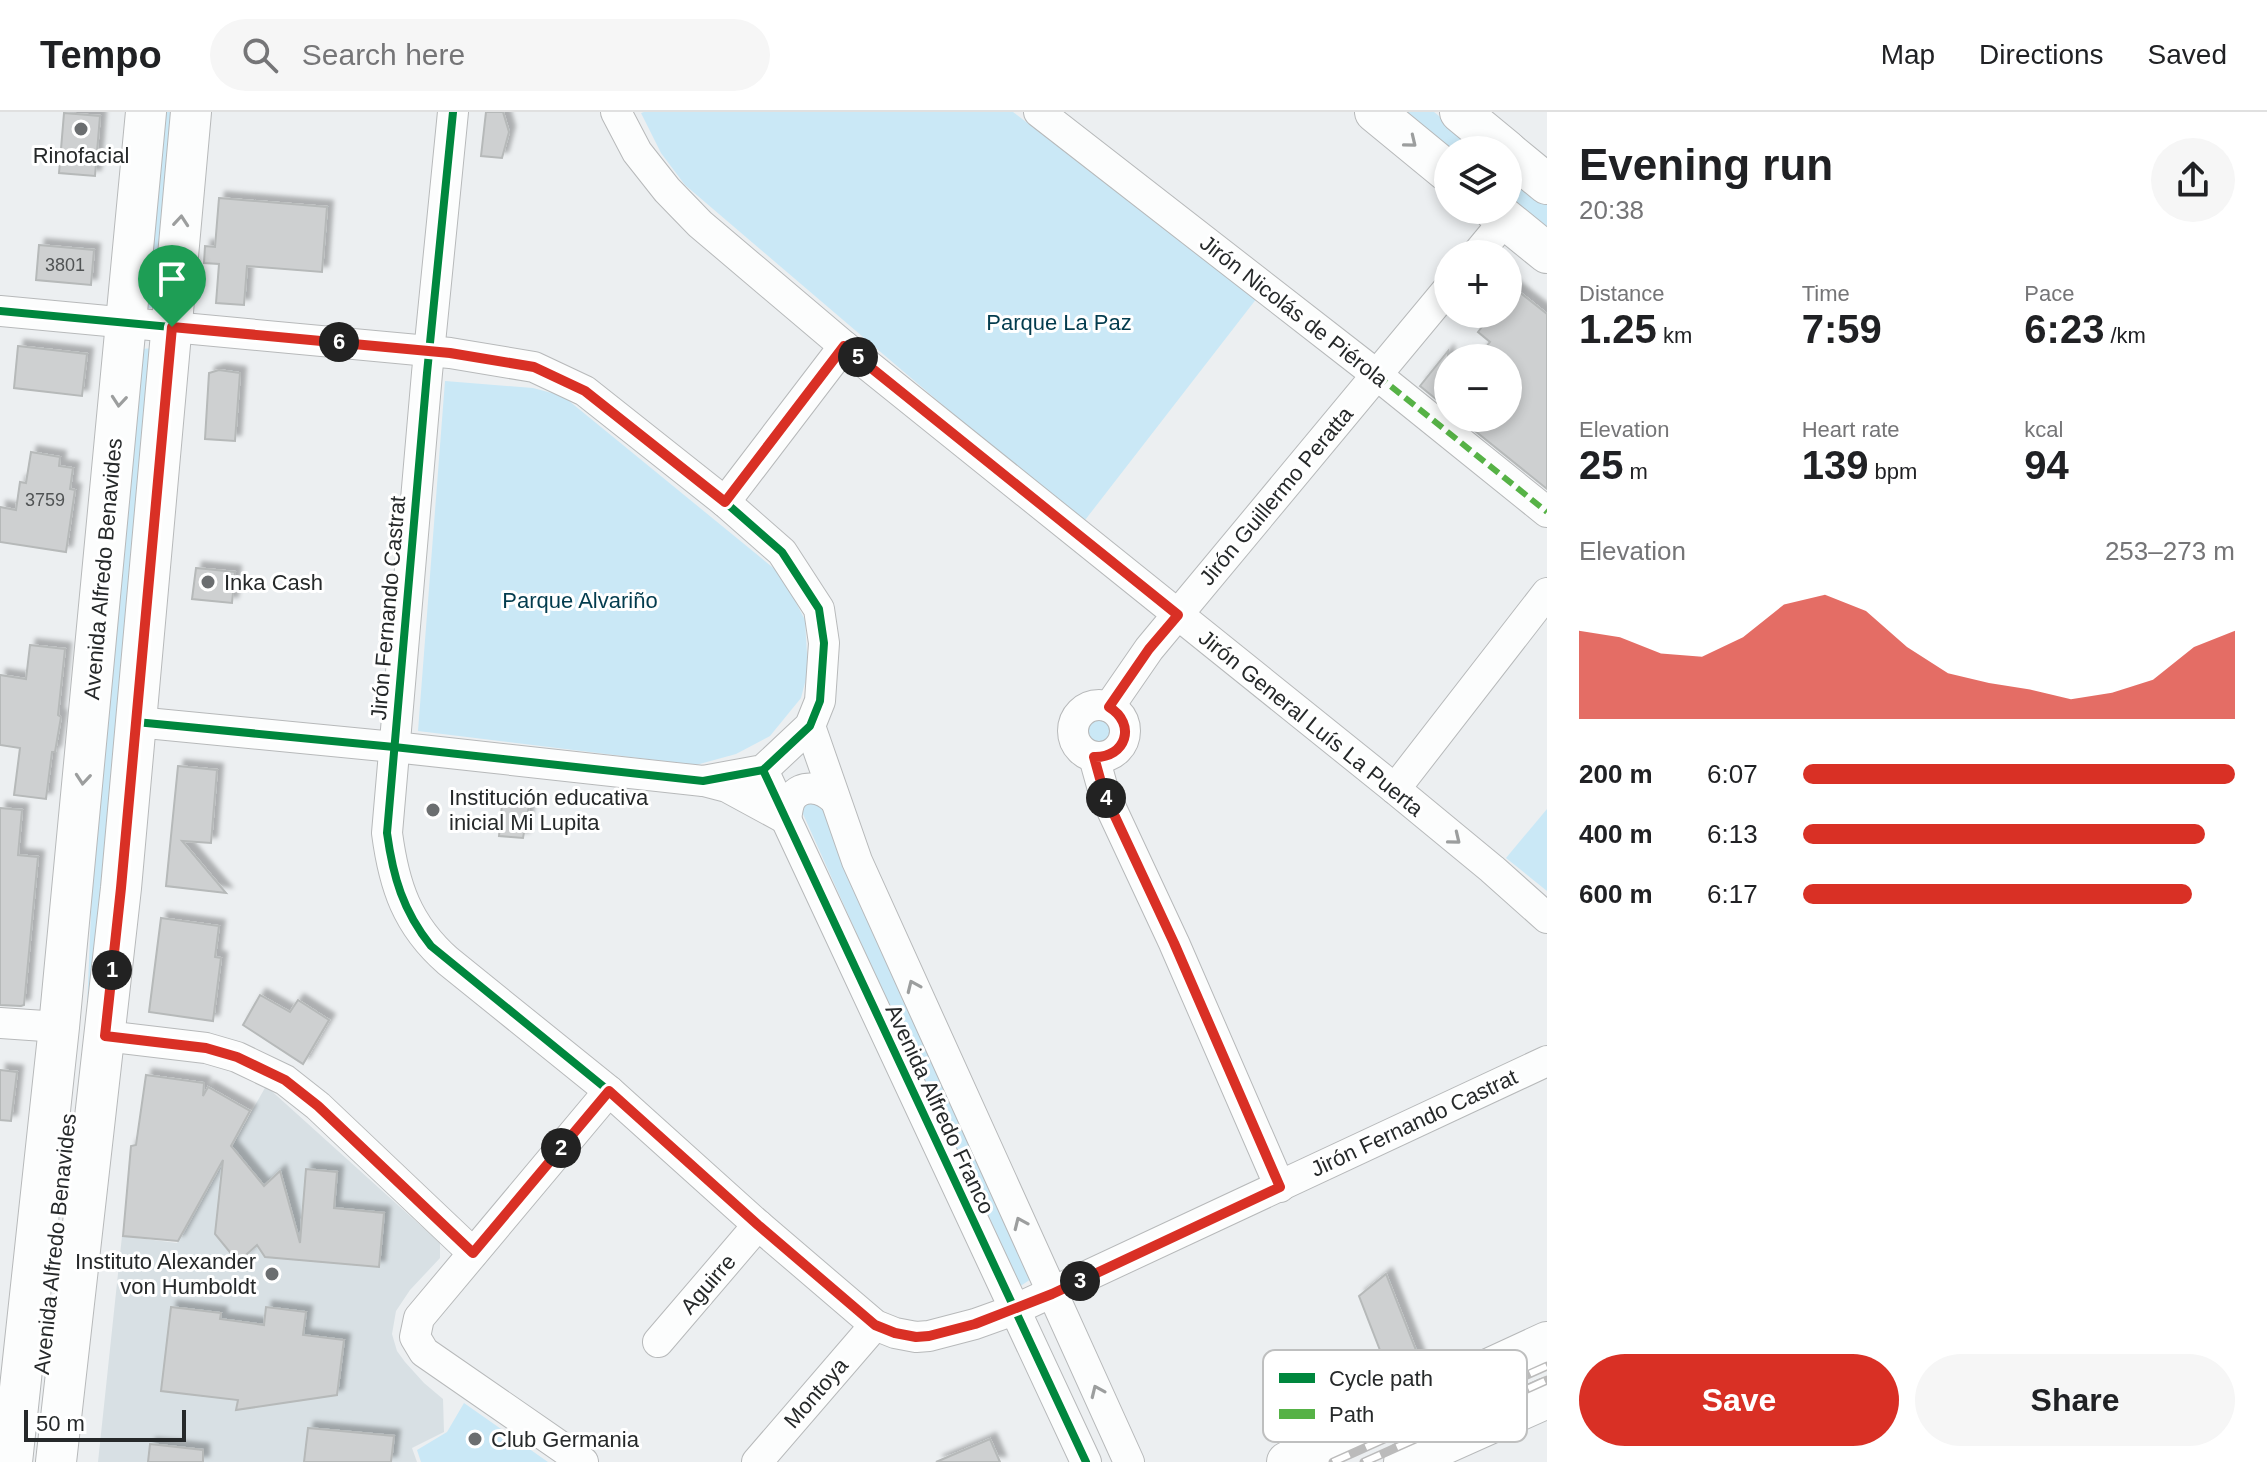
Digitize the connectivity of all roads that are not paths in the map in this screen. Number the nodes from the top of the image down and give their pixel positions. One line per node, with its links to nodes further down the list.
1 (146, 112): 16 (main road, Avenida Alfredo Benavides)
2 (191, 112): 17 (main road, Avenida Alfredo Benavides, one-way to 2)
3 (453, 112): 19 (street, Jirón Fernando Castrat)
4 (616, 112): 18 (street, Jirón General Luís La Puerta)
5 (1039, 112): 20 (street, Jirón Nicolás de Piérola)
6 (1375, 112): 9 (main road, one-way to 9)
7 (1460, 112): 8 (main road)
8 (1489, 136)
9 (1434, 160)
10 (1522, 163): 11 (main road)
11 (1547, 184)
12 (1511, 224): 13 (main road)
13 (1547, 253)
14 (1434, 306): 20 (street, Jirón Guillermo Peratta)
15 (0, 311): 16 (street)
16 (126, 323): 17 (street); 35 (main road, Avenida Alfredo Benavides, one-way to 35)
17 (172, 327): 19 (street); 25 (main road, Avenida Alfredo Benavides)
18 (844, 346): 21 (street); 24 (street, Jirón General Luís La Puerta)
19 (429, 351): 21 (street); 27 (street, Jirón Fernando Castrat)
20 (1377, 375): 22 (street, Jirón Nicolás de Piérola); 24 (street, Jirón Guillermo Peratta)
21 (725, 502): 26 (street)
22 (1547, 512)
23 (1547, 593): 30 (street)
24 (1178, 615): 30 (street, Jirón General Luís La Puerta); 40 (street, Jirón Guillermo Peratta)
25 (136, 722): 27 (street); 36 (main road, Avenida Alfredo Benavides)
26 (810, 726): 28 (street); 31 (street, Avenida Alfredo Franco)
27 (394, 747): 29 (street); 39 (street, Jirón Fernando Castrat)
28 (763, 770): 29 (street); 32 (street, Avenida Alfredo Franco)
29 (703, 781): 32 (street)
30 (1395, 789): 33 (street, Jirón General Luís La Puerta, one-way to 33)
31 (834, 799): 32 (street); 43 (street, Avenida Alfredo Franco, one-way to 31)
32 (786, 819): 44 (street, Avenida Alfredo Franco)
33 (1547, 918)
34 (0, 1023): 35 (street)
35 (59, 1027): 57 (main road, Avenida Alfredo Benavides); 58 (main road, Avenida Alfredo Benavides)
36 (105, 1036): 38 (main road, Avenida Alfredo Benavides); 42 (street)
37 (1547, 1061): 40 (street, Jirón Fernando Castrat)
38 (98, 1088): 59 (main road, Avenida Alfredo Benavides); 60 (main road, Avenida Alfredo Benavides)
39 (609, 1091): 41 (street, Jirón Fernando Castrat); 42 (street)
40 (1280, 1187): 43 (street, Jirón Fernando Castrat)
41 (758, 1225): 45 (street, Jirón Fernando Castrat); 46 (street, Aguirre)
42 (473, 1253): 61 (street)
43 (1052, 1294): 44 (street, Jirón Fernando Castrat); 56 (street, Avenida Alfredo Franco, one-way to 43)
44 (1014, 1310): 45 (street, Jirón Fernando Castrat); 63 (street, Avenida Alfredo Franco)
45 (875, 1325): 62 (street, Montoya)
46 (658, 1342)
47 (1547, 1342): 48 (main road)
48 (1527, 1351)
49 (1547, 1398): 50 (main road)
50 (1527, 1407)
51 (1547, 1421): 52 (main road)
52 (1527, 1430)
53 (1330, 1442): 64 (main road)
54 (1449, 1442): 65 (main road)
55 (1502, 1442): 66 (main road)
56 (1125, 1454): 63 (street)
57 (12, 1462)
58 (32, 1462)
59 (56, 1462)
60 (74, 1462)
61 (583, 1462)
62 (757, 1462)
63 (1086, 1462)
64 (1287, 1462)
65 (1404, 1462)
66 (1459, 1462)

